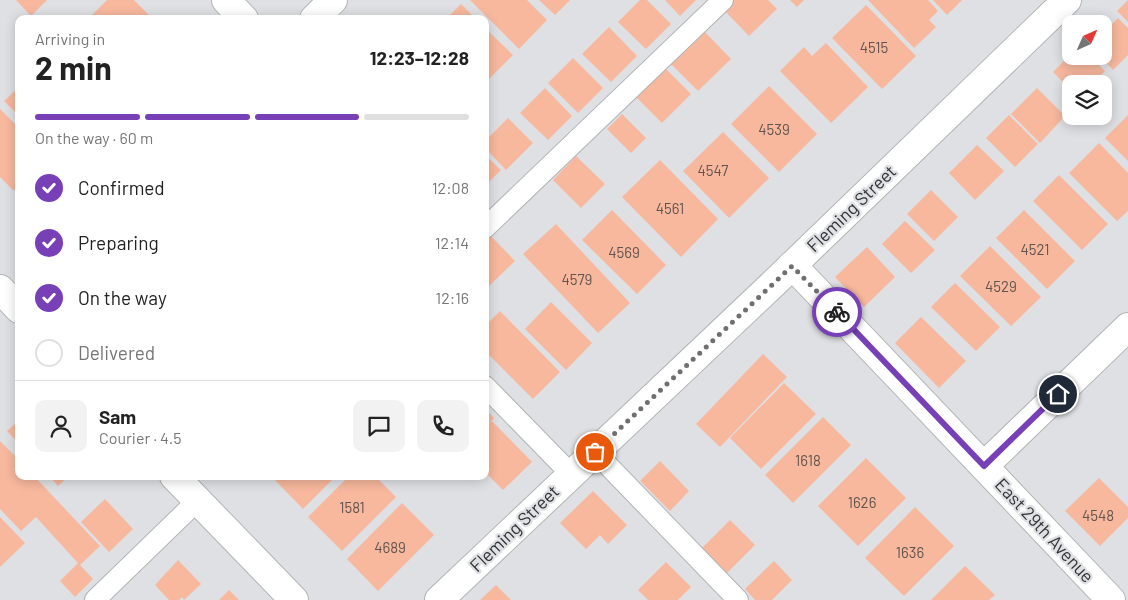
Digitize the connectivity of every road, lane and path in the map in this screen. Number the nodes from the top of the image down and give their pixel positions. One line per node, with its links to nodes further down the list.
1 (226, 0): 5 (street)
2 (333, 0): 6 (street)
3 (723, 0): 7 (lane)
4 (1067, 0): 8 (street, Fleming Street)
5 (240, 15)
6 (318, 15)
7 (489, 224)
8 (792, 266): 11 (street, Fleming Street); 12 (street, East 29th Avenue)
9 (1128, 327): 12 (street)
10 (489, 390): 13 (lane)
11 (595, 452): 13 (street, Fleming Street); 19 (lane)
12 (984, 466): 20 (street, East 29th Avenue)
13 (571, 474): 18 (street, Fleming Street)
14 (178, 480): 15 (street)
15 (197, 501): 16 (lane); 17 (street)
16 (95, 600)
17 (294, 600)
18 (438, 600)
19 (738, 600)
20 (1111, 600)

